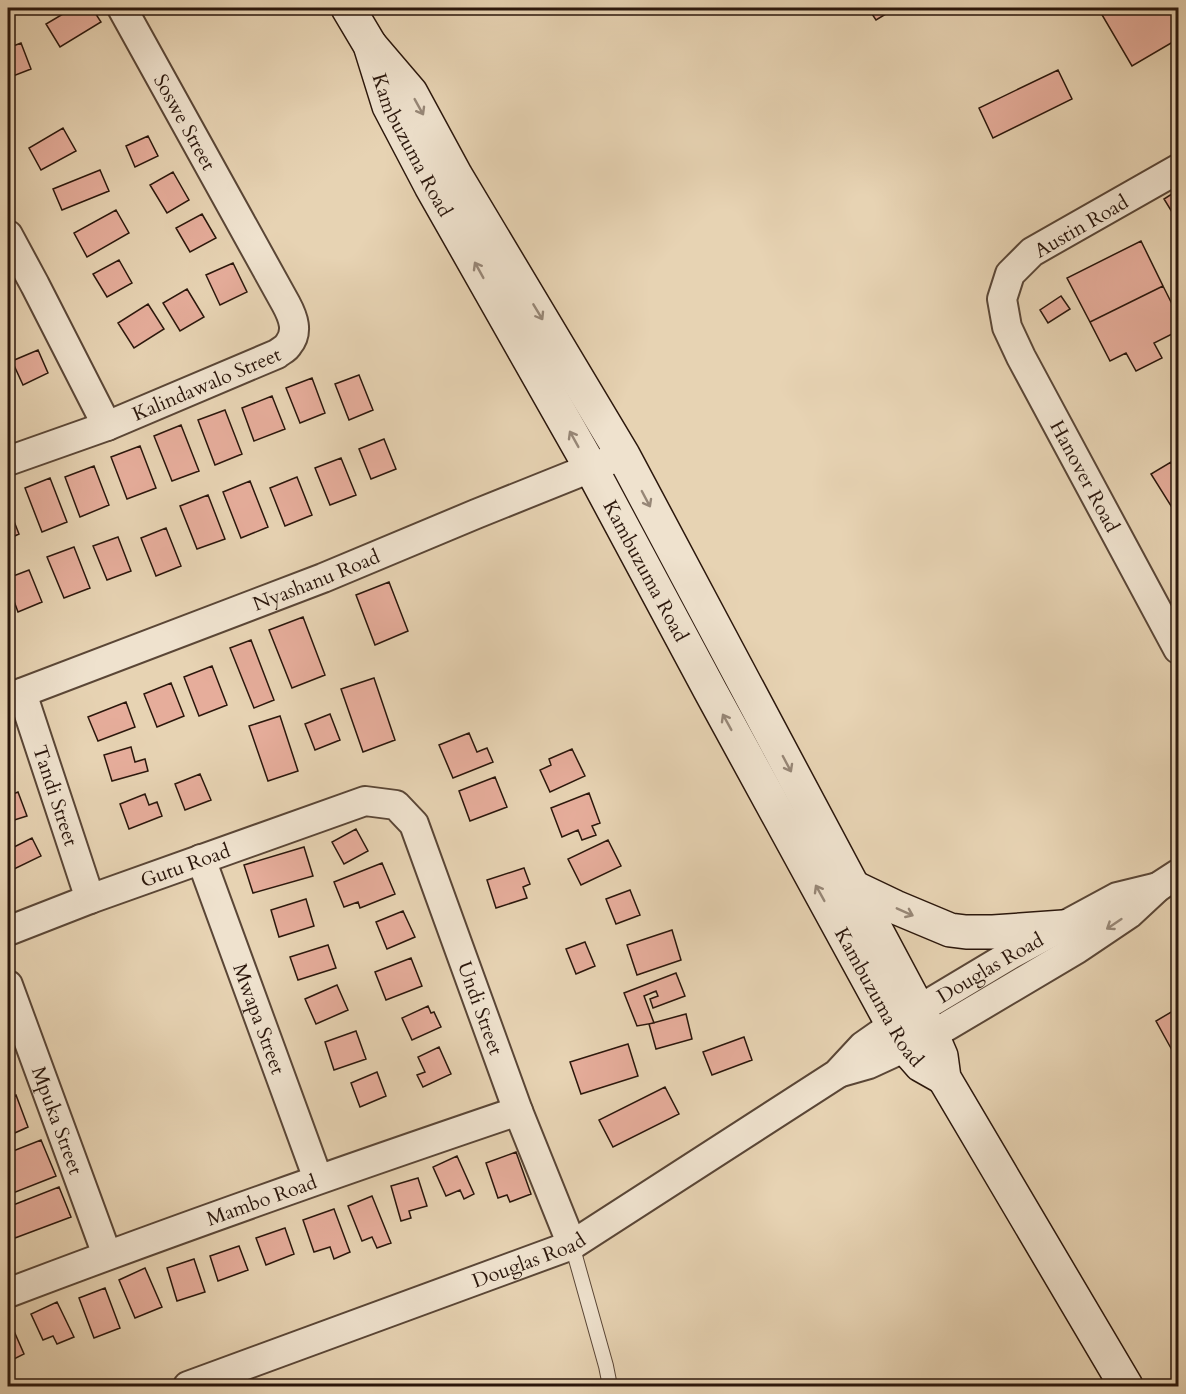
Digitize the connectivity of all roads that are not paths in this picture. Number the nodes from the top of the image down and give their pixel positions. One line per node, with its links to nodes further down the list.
1 (122, 8): 6 (street, Soswe Street)
2 (348, 8): 3 (main road, Kambuzuma Road)
3 (370, 45): 9 (main road, Kambuzuma Road, one-way to 9); 11 (main road, Kambuzuma Road, one-way to 3)
4 (1179, 169): 7 (street, Austin Road)
5 (8, 234): 8 (street)
6 (248, 236): 8 (street, Kalindawalo Street)
7 (1002, 299): 12 (street, Hanover Road)
8 (107, 426): 10 (street, Kalindawalo Street)
9 (623, 455): 11 (street, Nyashanu Road); 17 (main road, Kambuzuma Road, one-way to 17)
10 (8, 461)
11 (591, 468): 13 (street, Nyashanu Road); 22 (main road, Kambuzuma Road, one-way to 11)
12 (1179, 649)
13 (15, 695): 18 (street, Tandi Street)
14 (365, 801): 15 (street, Gutu Road); 23 (street, Undi Street)
15 (201, 859): 18 (street, Gutu Road); 24 (street, Mwapa Street)
16 (1168, 880): 19 (street, Douglas Road); 22 (street, Douglas Road, one-way to 22)
17 (853, 886): 19 (main road, one-way to 19); 22 (main road, Kambuzuma Road)
18 (90, 899): 20 (street, Gutu Road)
19 (1063, 927): 22 (street, Douglas Road)
20 (8, 931)
21 (8, 985): 26 (street, Mpuka Street)
22 (912, 1029): 25 (street, Douglas Road); 30 (main road, Kambuzuma Road)
23 (518, 1111): 24 (street, Mambo Road); 25 (street, Undi Street)
24 (318, 1179): 26 (street, Mambo Road)
25 (572, 1245): 28 (street, Douglas Road); 29 (lane)
26 (107, 1255): 27 (street, Mambo Road)
27 (8, 1293)
28 (188, 1386)
29 (610, 1386)
30 (1126, 1386)

